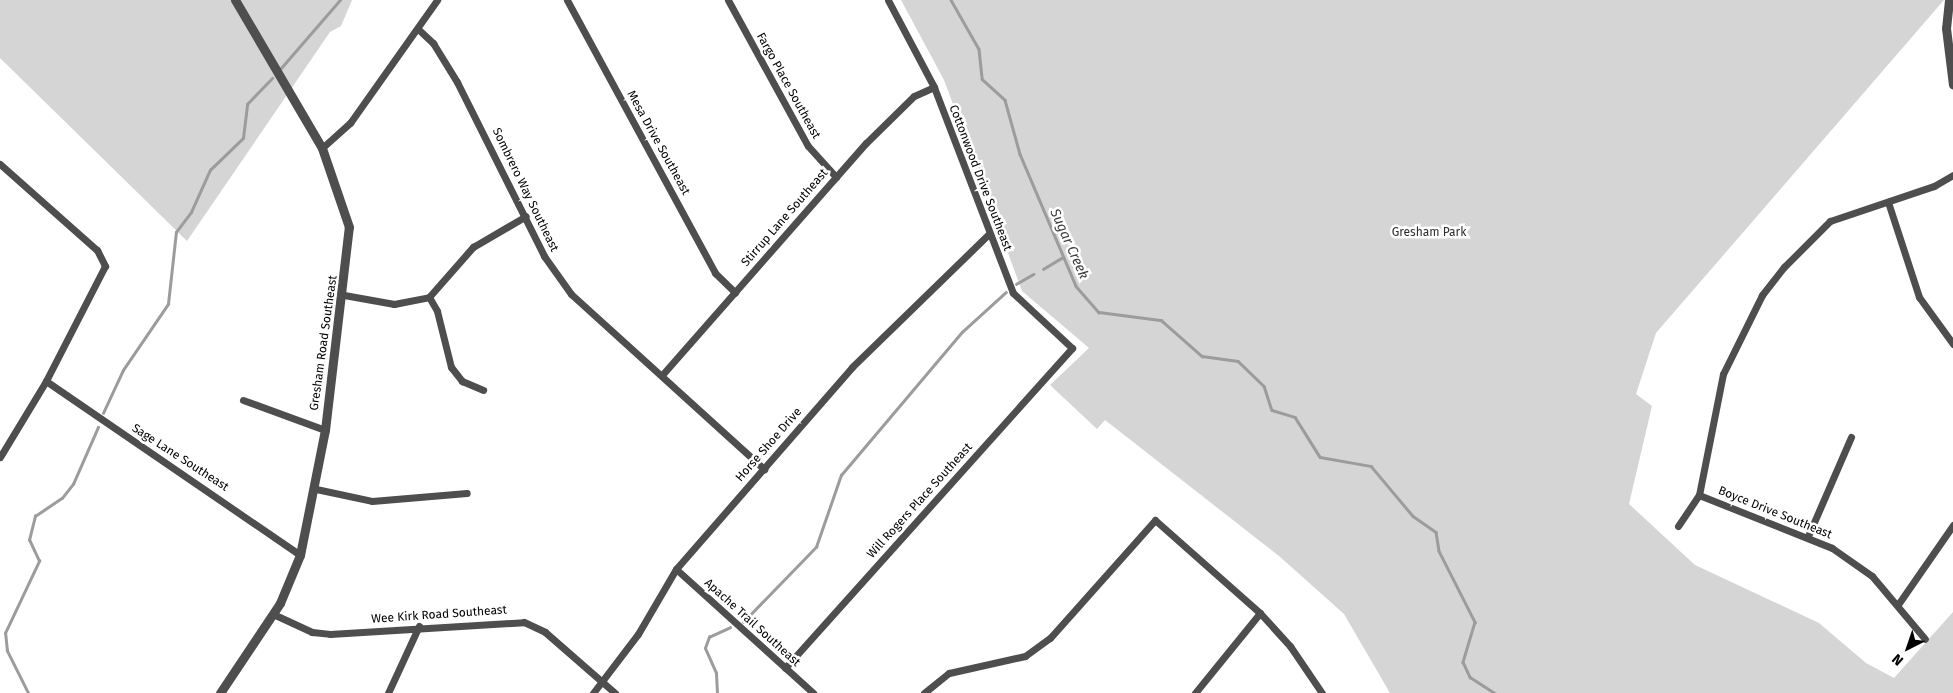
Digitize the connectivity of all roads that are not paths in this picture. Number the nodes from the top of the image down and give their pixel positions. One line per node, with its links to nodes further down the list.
1 (235, 0): 10 (street, Gresham Road Southeast)
2 (437, 0): 7 (street)
3 (567, 0): 17 (street, Mesa Drive Southeast)
4 (728, 0): 13 (street, Fargo Place Southeast)
5 (888, 0): 9 (street, Cottonwood Drive Southeast)
6 (1950, 0): 8 (street)
7 (418, 29): 10 (street); 15 (street, Sombrero Way Southeast)
8 (1953, 85)
9 (934, 87): 13 (street, Stirrup Lane Southeast); 16 (street, Cottonwood Drive Southeast)
10 (322, 148): 18 (street, Gresham Road Southeast)
11 (0, 164): 23 (street)
12 (1953, 176): 14 (street)
13 (836, 177): 17 (street, Stirrup Lane Southeast)
14 (1888, 202): 20 (street); 32 (street)
15 (526, 216): 19 (street); 22 (street, Sombrero Way Southeast)
16 (989, 234): 21 (street, Cottonwood Drive Southeast); 29 (street, Horse Shoe Drive)
17 (736, 292): 22 (street, Stirrup Lane Southeast)
18 (344, 295): 19 (street); 26 (street, Gresham Road Southeast)
19 (429, 297): 24 (street)
20 (1953, 344)
21 (1072, 348): 43 (street, Will Rogers Place Southeast)
22 (662, 375): 29 (street, Sombrero Way Southeast)
23 (46, 381): 28 (street); 36 (street, Sage Lane Southeast)
24 (483, 390)
25 (244, 400): 26 (street)
26 (325, 430): 30 (street, Gresham Road Southeast)
27 (1851, 438): 35 (street)
28 (0, 456)
29 (764, 469): 37 (street, Horse Shoe Drive)
30 (316, 489): 31 (street); 36 (street, Gresham Road Southeast)
31 (467, 493)
32 (1699, 495): 33 (street); 35 (street, Boyce Drive Southeast)
33 (1678, 526)
34 (1953, 526): 38 (street)
35 (1808, 536): 38 (street, Boyce Drive Southeast)
36 (300, 555): 40 (street, Gresham Road Southeast)
37 (676, 569): 43 (street, Apache Trail Southeast); 44 (street, Horse Shoe Drive)
38 (1899, 603): 42 (street, Boyce Drive Southeast)
39 (1260, 613): 50 (street); 51 (street); 52 (street)
40 (272, 614): 41 (street, Wee Kirk Road Southeast); 45 (street, Gresham Road Southeast)
41 (419, 626): 44 (street, Wee Kirk Road Southeast); 46 (street)
42 (1925, 639)
43 (784, 668): 49 (street, Apache Trail Southeast)
44 (602, 684): 47 (street, Horse Shoe Drive); 48 (street, Wee Kirk Road Southeast)
45 (220, 693)
46 (388, 693)
47 (593, 693)
48 (615, 693)
49 (813, 693)
50 (924, 693)
51 (1195, 693)
52 (1322, 693)

